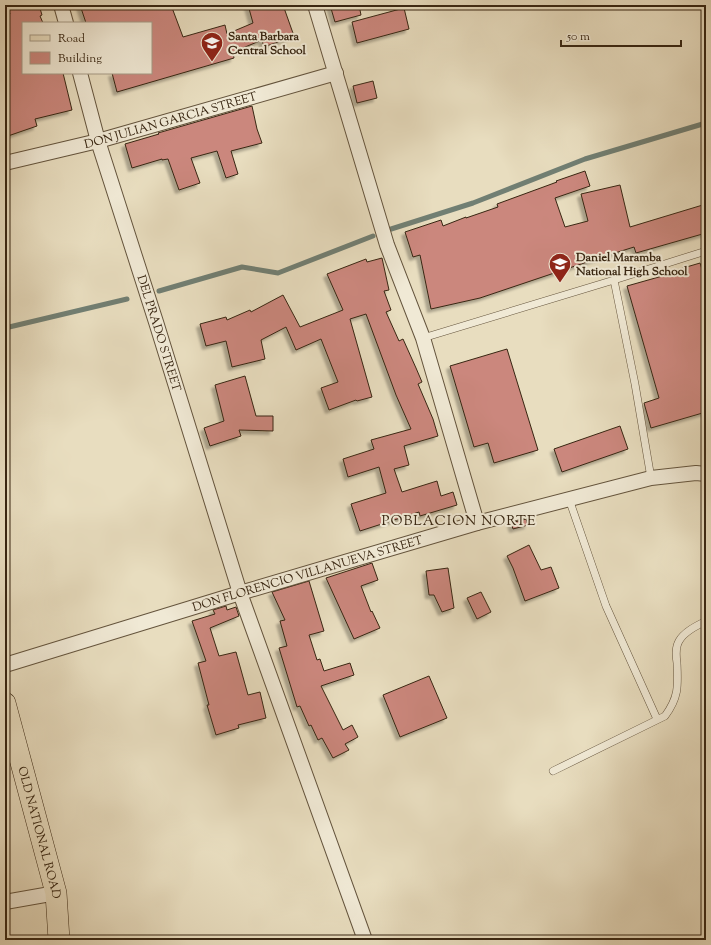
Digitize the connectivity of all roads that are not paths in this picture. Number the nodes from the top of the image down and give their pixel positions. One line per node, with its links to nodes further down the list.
1 (61, 5): 3 (street)
2 (315, 5): 4 (street)
3 (66, 22)
4 (336, 73): 6 (street, DON JULIAN GARCIA STREET); 10 (street)
5 (80, 74): 6 (street, DEL PRADO STREET)
6 (98, 141): 7 (street, DON JULIAN GARCIA STREET); 15 (street, DEL PRADO STREET)
7 (5, 163)
8 (706, 251): 9 (lane)
9 (614, 280): 10 (lane); 12 (lane)
10 (423, 338): 14 (street)
11 (706, 474): 12 (street, DON FLORENCIO VILLANUEVA STREET)
12 (651, 478): 13 (street, DON FLORENCIO VILLANUEVA STREET)
13 (569, 499): 14 (street, DON FLORENCIO VILLANUEVA STREET); 19 (lane)
14 (477, 523): 15 (street, DON FLORENCIO VILLANUEVA STREET)
15 (240, 593): 17 (street, DON FLORENCIO VILLANUEVA STREET); 24 (street, DEL PRADO STREET)
16 (706, 621): 19 (lane)
17 (5, 665)
18 (5, 703): 21 (main road, OLD NATIONAL ROAD)
19 (657, 719): 20 (lane)
20 (553, 771)
21 (56, 893): 22 (street); 23 (main road, OLD NATIONAL ROAD)
22 (5, 902)
23 (59, 940)
24 (365, 940)

